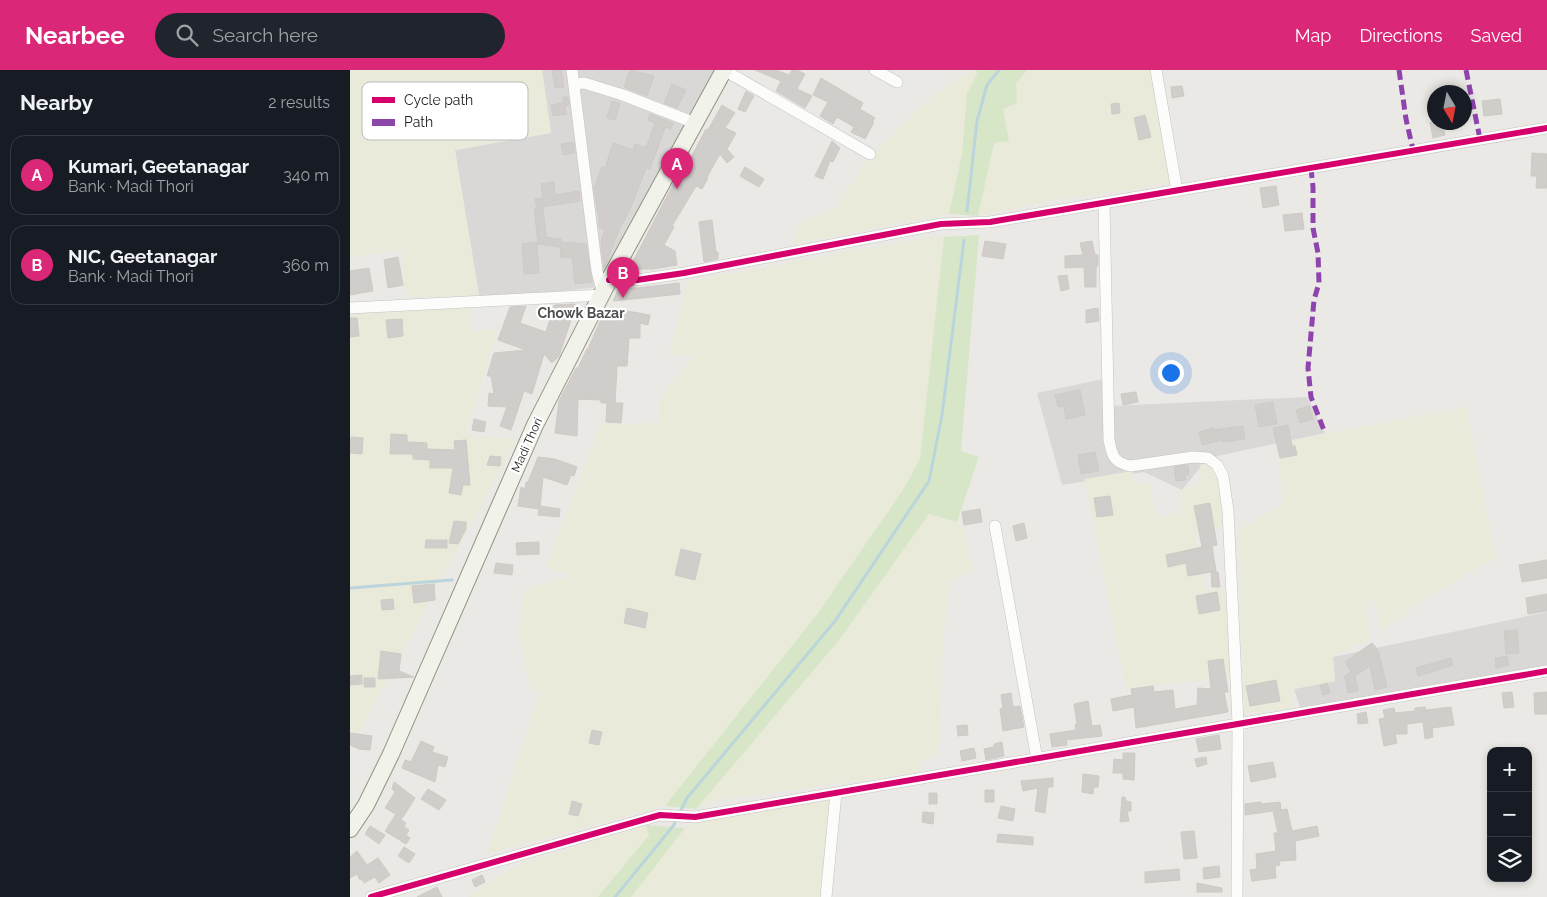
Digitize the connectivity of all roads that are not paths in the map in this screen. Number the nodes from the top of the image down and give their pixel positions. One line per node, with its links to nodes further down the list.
1 (572, 70): 6 (street)
2 (724, 70): 7 (main road, Madi Thori); 9 (street)
3 (875, 70): 5 (street)
4 (1156, 70): 10 (street)
5 (897, 82)
6 (574, 84): 7 (street); 12 (street)
7 (695, 123): 12 (main road, Madi Thori)
8 (1547, 128): 10 (street)
9 (870, 154)
10 (1177, 190): 11 (street)
11 (1104, 203): 12 (street); 16 (street)
12 (606, 288): 13 (street); 19 (main road, Madi Thori)
13 (350, 308)
14 (995, 526): 17 (street)
15 (1547, 671): 16 (street)
16 (1238, 723): 17 (street); 22 (street)
17 (1037, 758): 18 (street)
18 (836, 793): 20 (street); 21 (street)
19 (350, 830)
20 (371, 897)
21 (826, 897)
22 (1237, 897)

